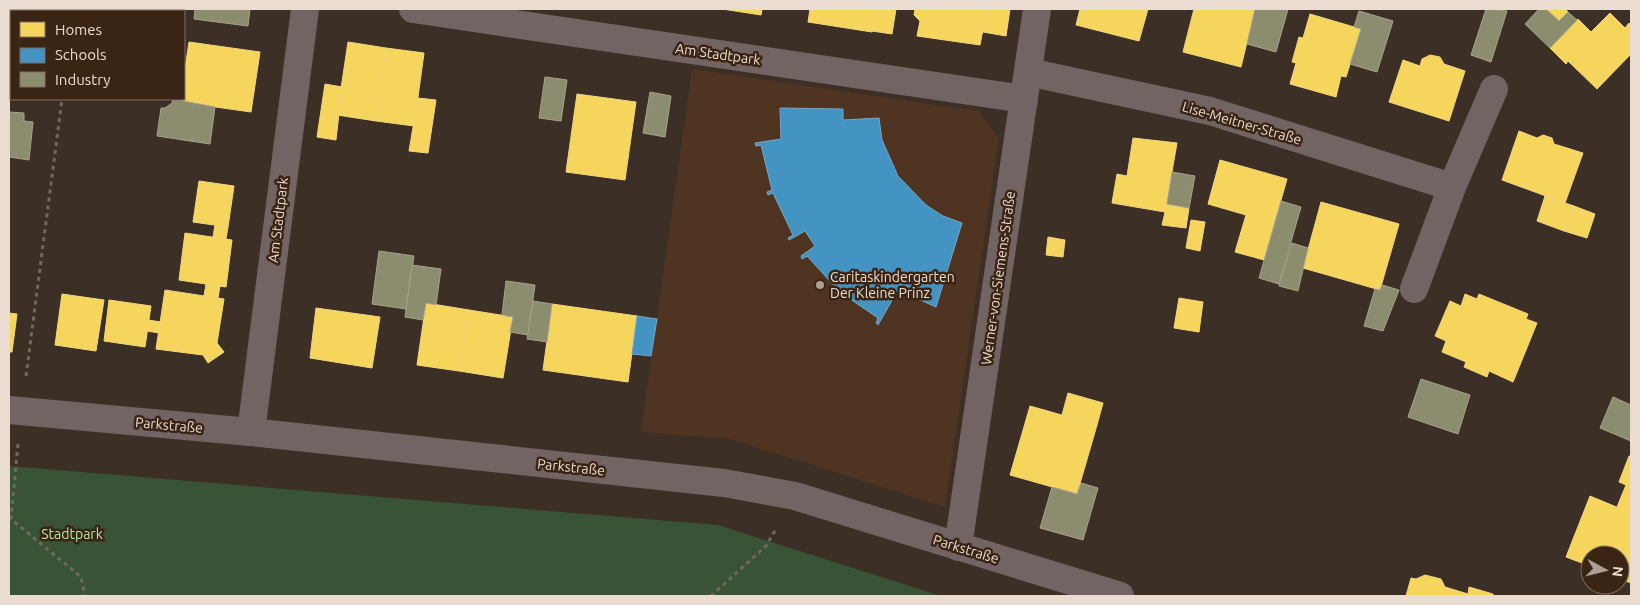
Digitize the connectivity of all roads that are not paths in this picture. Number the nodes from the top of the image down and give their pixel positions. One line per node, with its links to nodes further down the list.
1 (304, 9): 10 (street, Am Stadtpark)
2 (413, 9): 6 (street, Am Stadtpark)
3 (1037, 9): 4 (street, Werner-von-Siemens-Straße)
4 (1028, 72): 6 (street, Werner-von-Siemens-Straße); 7 (street, Lise-Meitner-Straße)
5 (1494, 89): 7 (street)
6 (1024, 99): 11 (street, Werner-von-Siemens-Straße)
7 (1452, 187): 8 (street)
8 (1414, 289)
9 (15, 410): 10 (street, Parkstraße)
10 (251, 432): 11 (street, Parkstraße)
11 (958, 547): 12 (street, Parkstraße)
12 (1120, 596)

